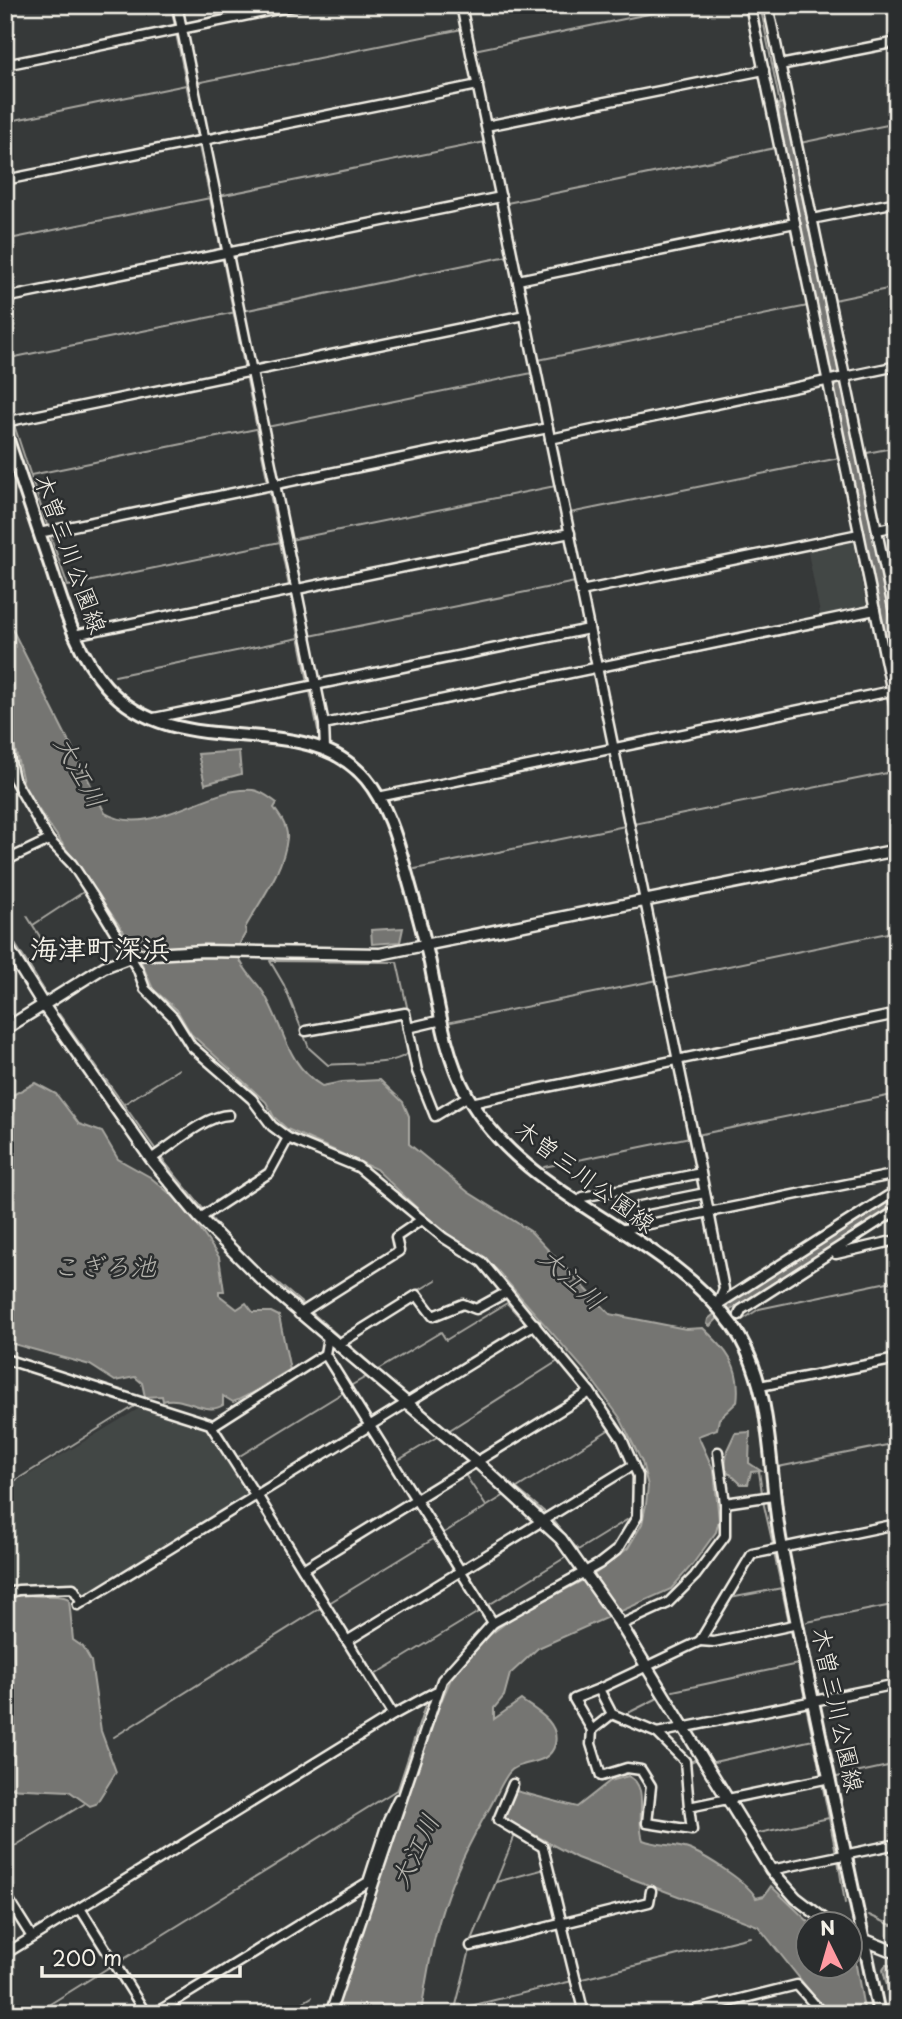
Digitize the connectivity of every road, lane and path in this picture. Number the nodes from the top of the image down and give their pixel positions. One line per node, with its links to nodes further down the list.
1 (177, 5): 6 (street)
2 (298, 5): 6 (street)
3 (461, 5): 11 (street)
4 (750, 5): 10 (street)
5 (768, 5): 9 (street)
6 (178, 29): 8 (street); 13 (street)
7 (897, 42): 9 (street)
8 (5, 65)
9 (780, 65): 17 (street)
10 (764, 70): 12 (street); 18 (street)
11 (478, 85): 12 (street); 13 (street)
12 (486, 126): 15 (street)
13 (200, 140): 14 (street); 19 (street)
14 (5, 180)
15 (500, 197): 19 (street); 20 (street)
16 (897, 202): 17 (street)
17 (812, 219): 25 (street)
18 (795, 223): 20 (street); 26 (street)
19 (224, 253): 21 (street); 24 (street)
20 (518, 280): 22 (street)
21 (5, 298)
22 (525, 315): 24 (street); 28 (street)
23 (897, 366): 25 (street)
24 (247, 371): 27 (street); 31 (street)
25 (844, 377): 26 (street); 33 (street)
26 (830, 380): 30 (street); 36 (street)
27 (5, 422)
28 (548, 428): 30 (street); 31 (street)
29 (5, 431): 34 (main road, 木曽三川公園線)
30 (550, 439): 35 (street)
31 (271, 485): 34 (street); 37 (street)
32 (897, 526): 33 (street)
33 (877, 530): 40 (street)
34 (39, 533): 42 (main road, 木曽三川公園線)
35 (569, 533): 37 (street); 38 (street)
36 (859, 534): 38 (street); 39 (street)
37 (292, 589): 42 (street); 44 (street)
38 (582, 591): 41 (street)
39 (875, 614): 43 (street); 45 (street)
40 (897, 627)
41 (589, 629): 43 (street); 44 (street)
42 (74, 635): 47 (main road, 木曽三川公園線)
43 (598, 671): 48 (street); 50 (street)
44 (312, 685): 47 (street); 48 (street)
45 (891, 691): 46 (street); 50 (street)
46 (897, 717)
47 (151, 719): 51 (main road, 木曽三川公園線)
48 (325, 727): 51 (street)
49 (5, 738): 52 (street)
50 (614, 748): 53 (street); 57 (street)
51 (325, 750): 53 (main road, 木曽三川公園線)
52 (8, 754): 54 (street)
53 (378, 797): 59 (main road, 木曽三川公園線)
54 (49, 840): 56 (street); 60 (street)
55 (897, 850): 57 (street)
56 (5, 861)
57 (645, 902): 59 (street); 67 (street)
58 (5, 943): 61 (street)
59 (426, 947): 60 (street); 63 (main road, 木曽三川公園線)
60 (133, 956): 61 (street); 70 (street)
61 (44, 1006): 65 (street); 71 (street)
62 (897, 1014): 67 (street)
63 (442, 1020): 64 (street); 68 (main road, 木曽三川公園線)
64 (408, 1028): 66 (street); 68 (street)
65 (5, 1030)
66 (306, 1031)
67 (677, 1059): 68 (street); 72 (street)
68 (470, 1100): 76 (main road, 木曽三川公園線)
69 (229, 1115): 71 (street)
70 (288, 1138): 79 (street); 80 (street)
71 (152, 1159): 79 (street)
72 (701, 1173): 75 (street); 76 (street)
73 (897, 1174): 78 (street)
74 (897, 1191): 85 (street)
75 (705, 1192): 78 (street); 81 (street)
76 (579, 1202): 82 (main road, 木曽三川公園線)
77 (897, 1210): 85 (street)
78 (709, 1212): 81 (street); 85 (street)
79 (200, 1218): 86 (street)
80 (421, 1220): 84 (street); 86 (street)
81 (644, 1225): 82 (street)
82 (620, 1230): 85 (main road, 木曽三川公園線)
83 (897, 1240): 85 (street)
84 (508, 1292): 87 (street); 89 (street)
85 (726, 1313): 93 (main road, 木曽三川公園線)
86 (299, 1314): 88 (street)
87 (535, 1324): 94 (street); 95 (street)
88 (328, 1337): 89 (street); 90 (street)
89 (337, 1345): 95 (street)
90 (325, 1354): 96 (street); 97 (street)
91 (5, 1359): 97 (street)
92 (897, 1359): 93 (street)
93 (760, 1386): 102 (main road, 木曽三川公園線)
94 (590, 1392): 99 (street); 100 (street)
95 (406, 1403): 96 (street); 99 (street)
96 (369, 1425): 101 (street); 103 (street)
97 (212, 1426): 101 (street)
98 (718, 1452): 104 (street)
99 (477, 1462): 103 (street); 105 (street)
100 (634, 1465): 105 (street); 109 (street)
101 (256, 1496): 108 (street); 111 (street)
102 (773, 1496): 104 (street); 107 (main road, 木曽三川公園線)
103 (415, 1500): 108 (street); 110 (street)
104 (725, 1503): 113 (street)
105 (544, 1520): 109 (street); 110 (street)
106 (897, 1524): 107 (street)
107 (782, 1548): 114 (main road, 木曽三川公園線); 116 (street)
108 (303, 1569): 115 (street)
109 (585, 1571): 112 (street); 113 (street)
110 (460, 1572): 112 (street); 115 (street)
111 (5, 1594)
112 (493, 1623): 120 (street)
113 (619, 1623): 117 (street)
114 (798, 1625): 116 (street); 121 (main road, 木曽三川公園線)
115 (347, 1641): 123 (street)
116 (700, 1641): 117 (street)
117 (646, 1666): 119 (street); 124 (street)
118 (897, 1684): 121 (street)
119 (599, 1689): 122 (street); 125 (street)
120 (435, 1692): 123 (street); 129 (street)
121 (814, 1701): 124 (street); 127 (main road, 木曽三川公園線)
122 (612, 1714): 125 (street); 126 (street)
123 (393, 1715): 137 (street)
124 (685, 1727): 126 (street); 130 (street)
125 (592, 1730): 131 (street)
126 (657, 1733): 131 (street)
127 (830, 1778): 130 (street); 133 (main road, 木曽三川公園線)
128 (513, 1784): 140 (street)
129 (403, 1796): 147 (street); 148 (street)
130 (727, 1799): 131 (street); 134 (street)
131 (690, 1807)
132 (897, 1844): 133 (street)
133 (845, 1854): 134 (street); 139 (main road, 木曽三川公園線)
134 (771, 1870): 138 (street)
135 (651, 1891): 140 (street)
136 (5, 1894): 141 (street)
137 (80, 1908): 141 (street); 146 (street)
138 (812, 1910)
139 (857, 1910)
140 (562, 1924): 143 (street); 149 (street)
141 (32, 1937): 145 (street)
142 (864, 1940): 144 (street); 152 (main road, 木曽三川公園線)
143 (471, 1946)
144 (897, 1953)
145 (5, 1954)
146 (146, 2014)
147 (154, 2014)
148 (330, 2014)
149 (584, 2014)
150 (680, 2014): 151 (street)
151 (823, 2014)
152 (880, 2014)

